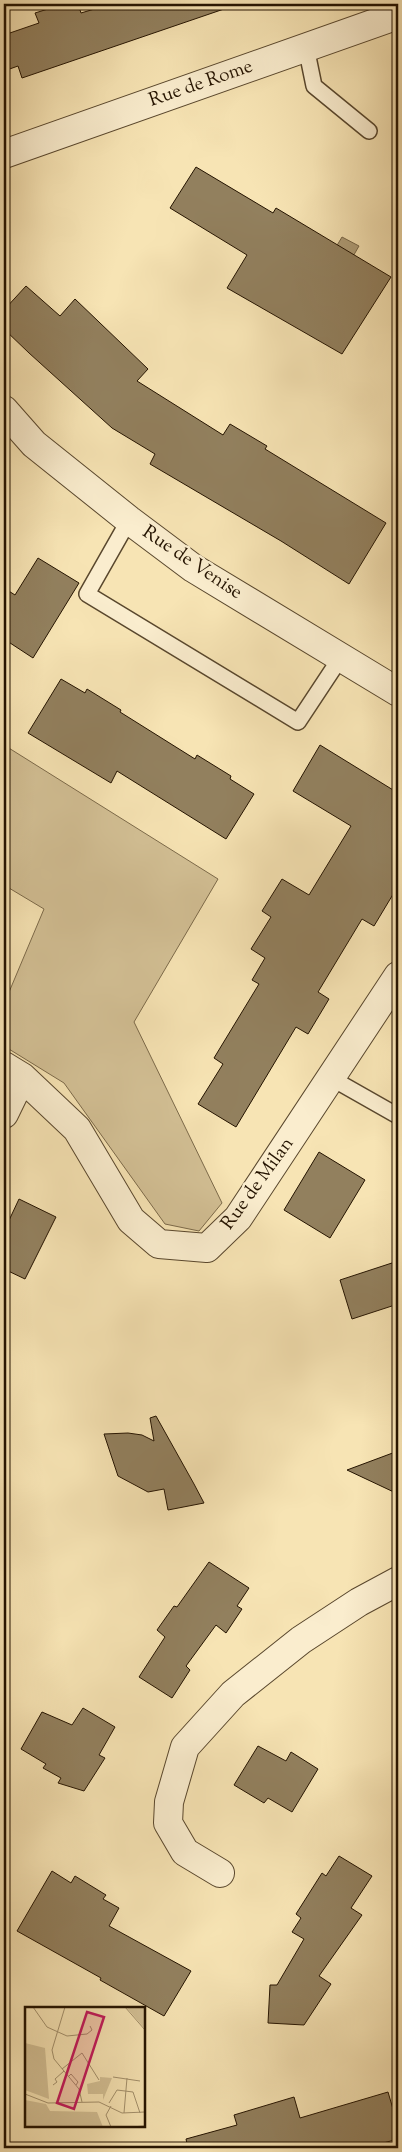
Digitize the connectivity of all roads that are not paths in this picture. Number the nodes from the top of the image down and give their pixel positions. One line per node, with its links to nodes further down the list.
1 (398, 14): 2 (street, Rue de Rome)
2 (306, 47): 3 (lane); 4 (street, Rue de Rome)
3 (369, 131)
4 (4, 154)
5 (4, 410): 6 (street, Rue de Venise)
6 (129, 520): 7 (street, Rue de Venise); 7 (lane)
7 (341, 657): 8 (street, Rue de Venise)
8 (398, 692)
9 (398, 976): 11 (street, Rue de Milan)
10 (13, 1071): 11 (street, Rue de Milan); 12 (street)
11 (331, 1078): 13 (lane)
12 (4, 1114)
13 (398, 1116)
14 (398, 1581): 15 (street)
15 (220, 1873)

